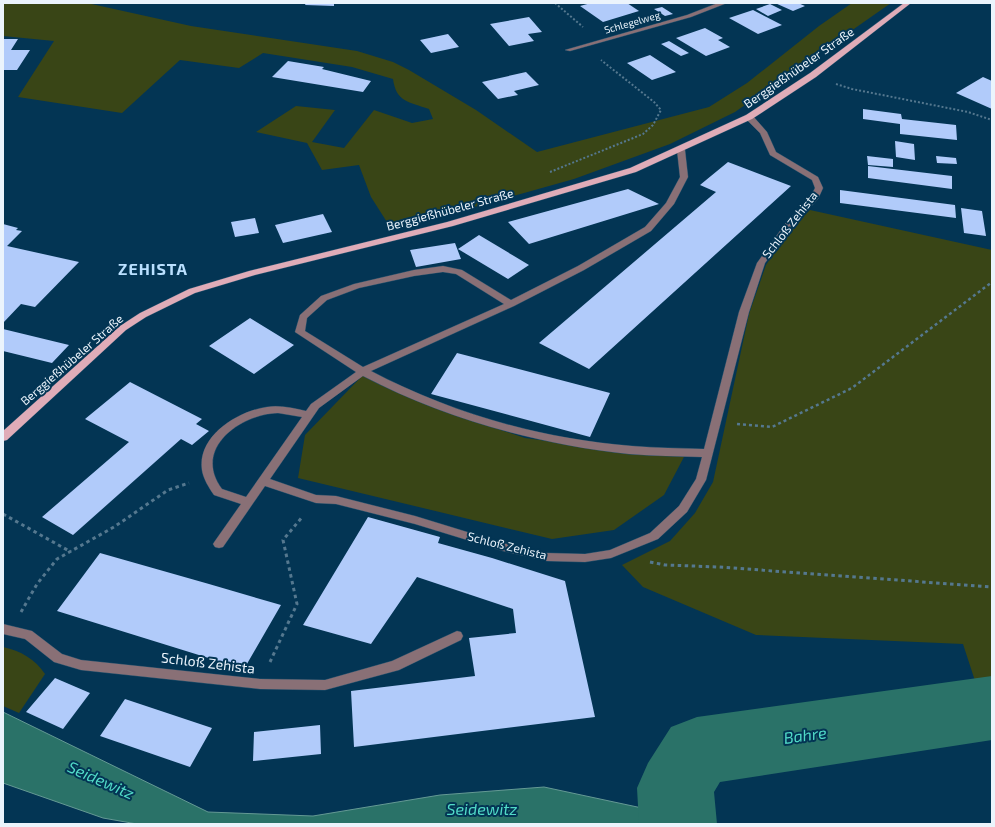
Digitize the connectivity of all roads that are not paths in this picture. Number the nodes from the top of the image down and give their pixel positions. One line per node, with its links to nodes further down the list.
1 (724, 3): 3 (street, Schlegelweg)
2 (908, 3): 4 (main road, Berggießhübeler Straße)
3 (568, 50)
4 (750, 117): 5 (main road, Berggießhübeler Straße); 10 (street, Schloß Zehista)
5 (681, 150): 6 (street); 9 (main road, Berggießhübeler Straße)
6 (511, 304): 7 (street); 7 (street)
7 (363, 371): 8 (street); 10 (street)
8 (309, 415): 11 (street); 12 (street)
9 (3, 437)
10 (709, 453): 11 (street, Schloß Zehista)
11 (262, 481): 12 (street)
12 (247, 502): 13 (street)
13 (219, 544)
14 (6, 630): 15 (street, Schloß Zehista)
15 (457, 636)

